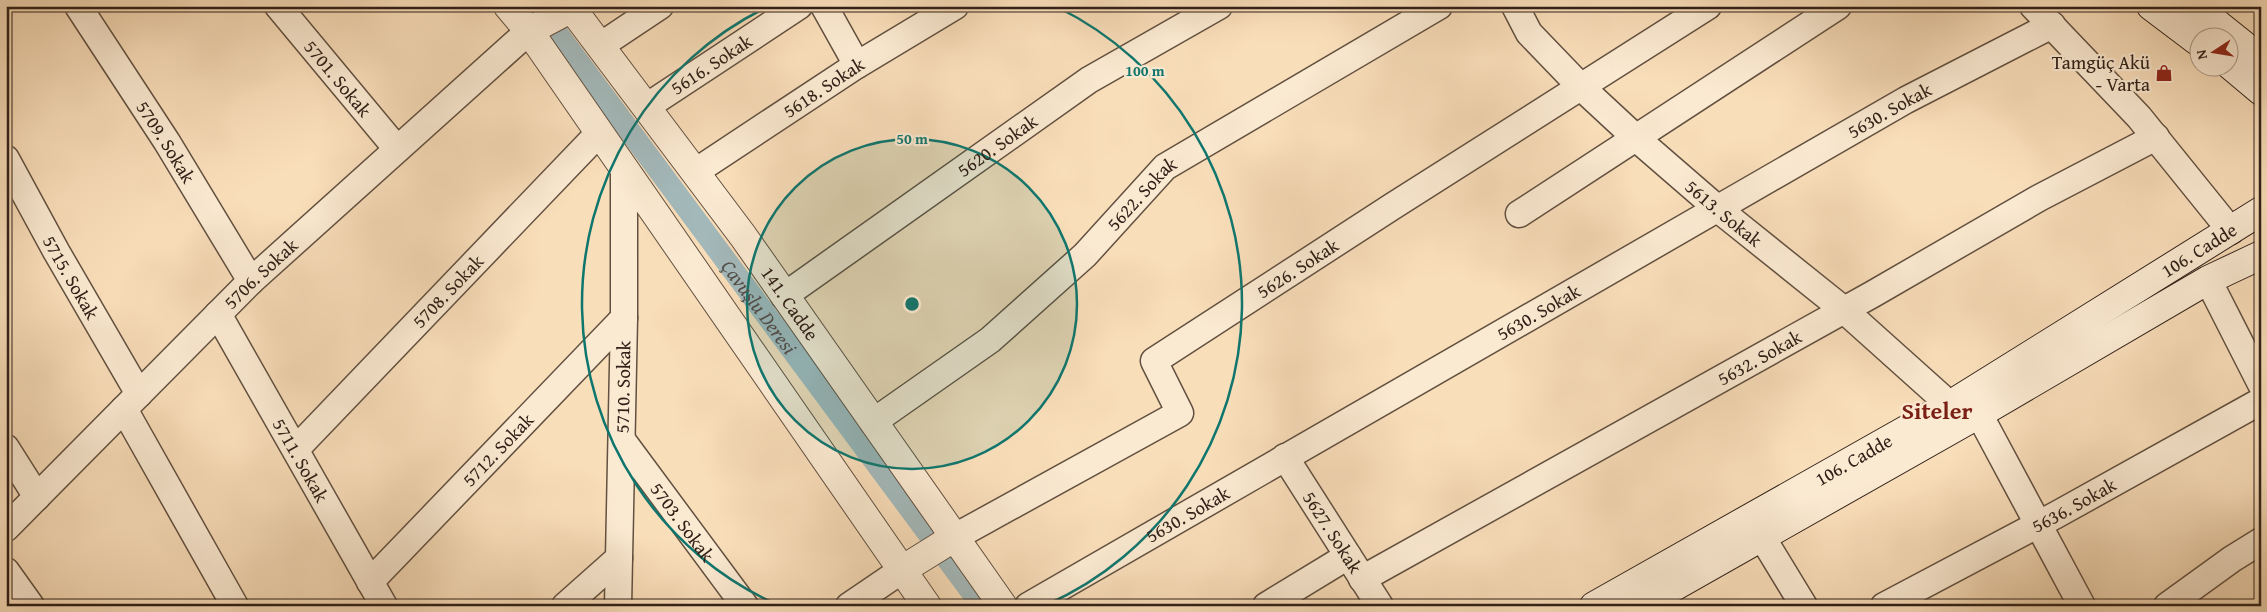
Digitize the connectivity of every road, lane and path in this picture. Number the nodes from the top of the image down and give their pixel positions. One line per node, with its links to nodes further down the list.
1 (78, 6): 40 (street, 5709. Sokak)
2 (278, 6): 30 (street, 5701. Sokak)
3 (508, 6): 18 (main road)
4 (660, 6): 20 (street)
5 (800, 6): 26 (street, 5616. Sokak)
6 (824, 6): 22 (street)
7 (955, 6): 22 (street, 5618. Sokak)
8 (1219, 6): 41 (street, 5620. Sokak)
9 (1439, 6): 50 (street, 5622. Sokak)
10 (1515, 6): 24 (street, 5613. Sokak)
11 (1708, 6): 24 (street, 5626. Sokak)
12 (2033, 6): 17 (street)
13 (2151, 6): 19 (main road)
14 (2195, 6): 21 (main road)
15 (571, 8): 18 (main road); 20 (main road, 141. Cadde)
16 (1825, 10): 29 (street)
17 (2052, 26): 28 (street); 34 (street, 5630. Sokak)
18 (529, 31): 27 (main road); 30 (street, 5706. Sokak)
19 (2190, 35)
20 (600, 46): 26 (main road, 141. Cadde)
21 (2261, 59)
22 (858, 64): 33 (street, 5618. Sokak)
23 (2240, 73): 25 (main road)
24 (1581, 87): 29 (street, 5613. Sokak); 59 (street, 5626. Sokak)
25 (2261, 91)
26 (646, 107): 33 (main road, 141. Cadde)
27 (599, 133): 32 (main road); 53 (street, 5708. Sokak)
28 (2156, 137): 37 (street); 42 (street, 5632. Sokak)
29 (1636, 138): 34 (street, 5613. Sokak); 36 (street)
30 (397, 149): 40 (street, 5706. Sokak)
31 (6, 159): 46 (street, 5715. Sokak)
32 (624, 169): 44 (street, 5710. Sokak); 63 (main road)
33 (695, 172): 41 (main road, 141. Cadde)
34 (1718, 209): 42 (street, 5613. Sokak); 54 (street, 5630. Sokak)
35 (2261, 211): 37 (main road, 106. Cadde)
36 (1519, 214)
37 (2230, 231): 48 (main road, 106. Cadde)
38 (2261, 255): 39 (main road, 106. Cadde)
39 (2208, 280): 45 (street); 49 (main road, 106. Cadde)
40 (251, 282): 43 (street, 5706. Sokak)
41 (784, 296): 50 (main road, 141. Cadde)
42 (1844, 310): 48 (street, 5613. Sokak); 65 (street, 5632. Sokak)
43 (218, 314): 46 (street, 5706. Sokak); 53 (street, 5711. Sokak)
44 (624, 318): 51 (street, 5710. Sokak); 66 (street, 5712. Sokak)
45 (2261, 384)
46 (132, 401): 55 (street, 5706. Sokak); 68 (street, 5715. Sokak)
47 (2261, 401): 56 (street, 5636. Sokak)
48 (1950, 405): 79 (main road, 106. Cadde)
49 (1978, 414): 56 (street); 58 (main road, 106. Cadde)
50 (874, 422): 59 (main road, 141. Cadde)
51 (622, 440): 62 (street, 5710. Sokak); 72 (street, 5703. Sokak)
52 (6, 448): 55 (street)
53 (296, 449): 66 (street, 5711. Sokak)
54 (1285, 457): 61 (street, 5627. Sokak); 76 (street, 5630. Sokak)
55 (37, 497): 57 (street, 5706. Sokak)
56 (2038, 524): 82 (street, 5636. Sokak); 83 (street)
57 (6, 528)
58 (1762, 537): 80 (main road, 106. Cadde); 81 (street)
59 (954, 538): 63 (main road); 75 (main road, 141. Cadde)
60 (2261, 541): 84 (street)
61 (1348, 556): 65 (street, 5627. Sokak); 77 (street)
62 (619, 558): 70 (street); 71 (street, 5710. Sokak)
63 (903, 570): 73 (street); 74 (main road)
64 (6, 571): 67 (street)
65 (1362, 579): 78 (street, 5627. Sokak)
66 (370, 582): 69 (street, 5711. Sokak)
67 (31, 606)
68 (235, 606)
69 (384, 606)
70 (565, 606)
71 (618, 606)
72 (745, 606)
73 (850, 606)
74 (927, 606)
75 (1003, 606)
76 (1028, 606)
77 (1266, 606)
78 (1380, 606)
79 (1594, 606)
80 (1640, 606)
81 (1804, 606)
82 (1884, 606)
83 (2082, 606)
84 (2167, 606)

